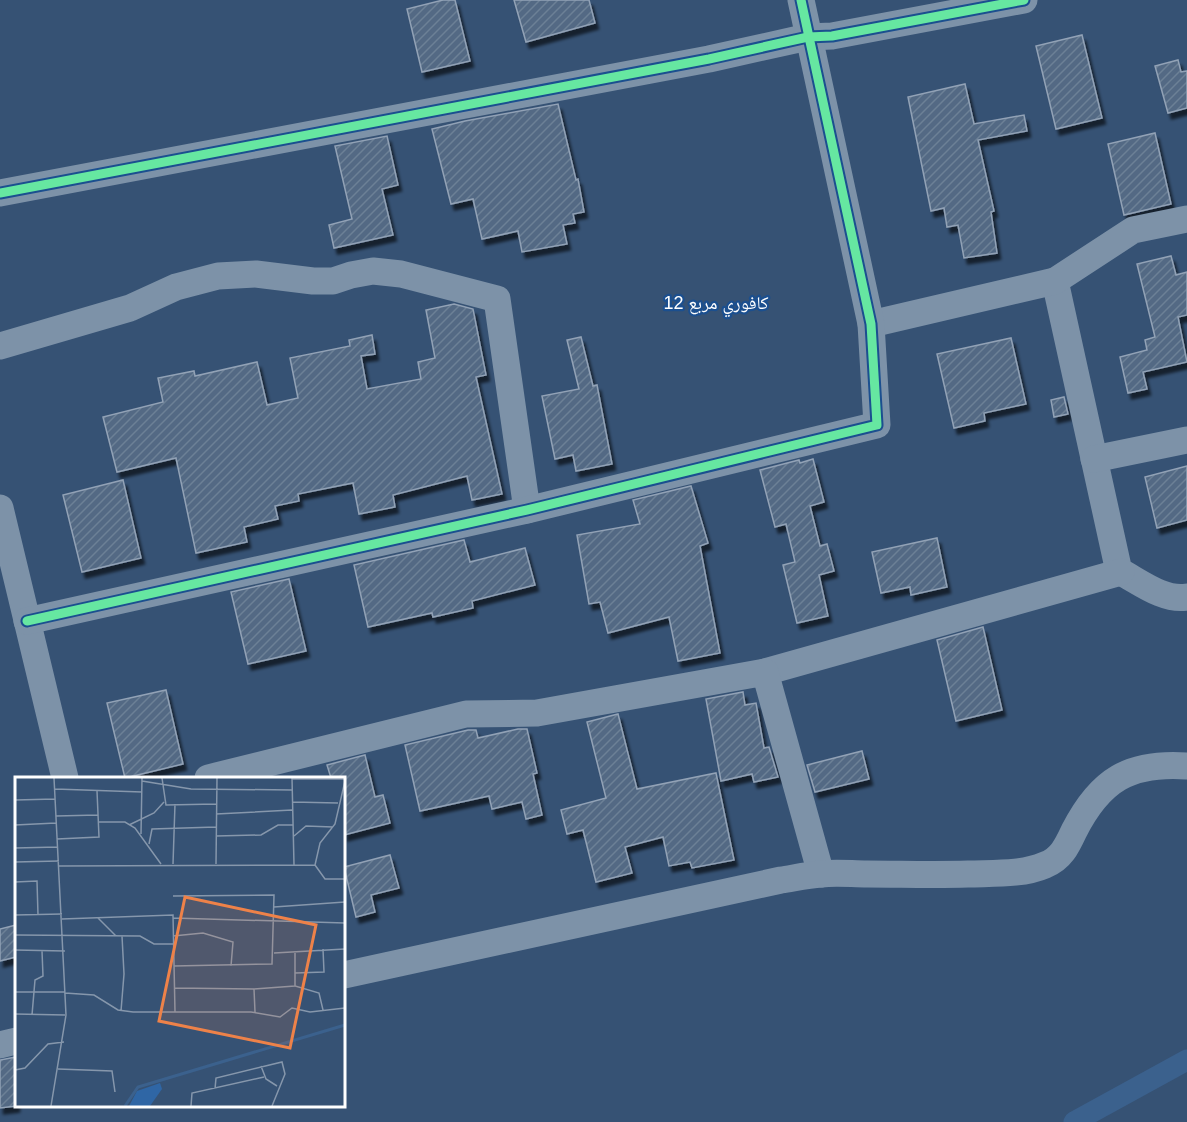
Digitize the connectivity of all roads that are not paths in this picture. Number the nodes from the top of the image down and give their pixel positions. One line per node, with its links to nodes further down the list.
1 (801, 0): 3 (street)
2 (1024, 0): 3 (street)
3 (808, 37): 4 (street); 7 (street)
4 (0, 194)
5 (1187, 219): 6 (street)
6 (1055, 281): 7 (street); 10 (street)
7 (871, 324): 12 (street)
8 (0, 346): 12 (street)
9 (1187, 440): 10 (street)
10 (1094, 459): 13 (street)
11 (0, 508): 15 (street)
12 (527, 510): 15 (street)
13 (1121, 572): 14 (street); 16 (street)
14 (1187, 597)
15 (27, 621): 18 (street)
16 (765, 672): 19 (street); 20 (street)
17 (1187, 766): 20 (street)
18 (65, 777)
19 (212, 777)
20 (821, 873): 21 (street)
21 (345, 975)
22 (15, 1041): 23 (street)
23 (0, 1045)

